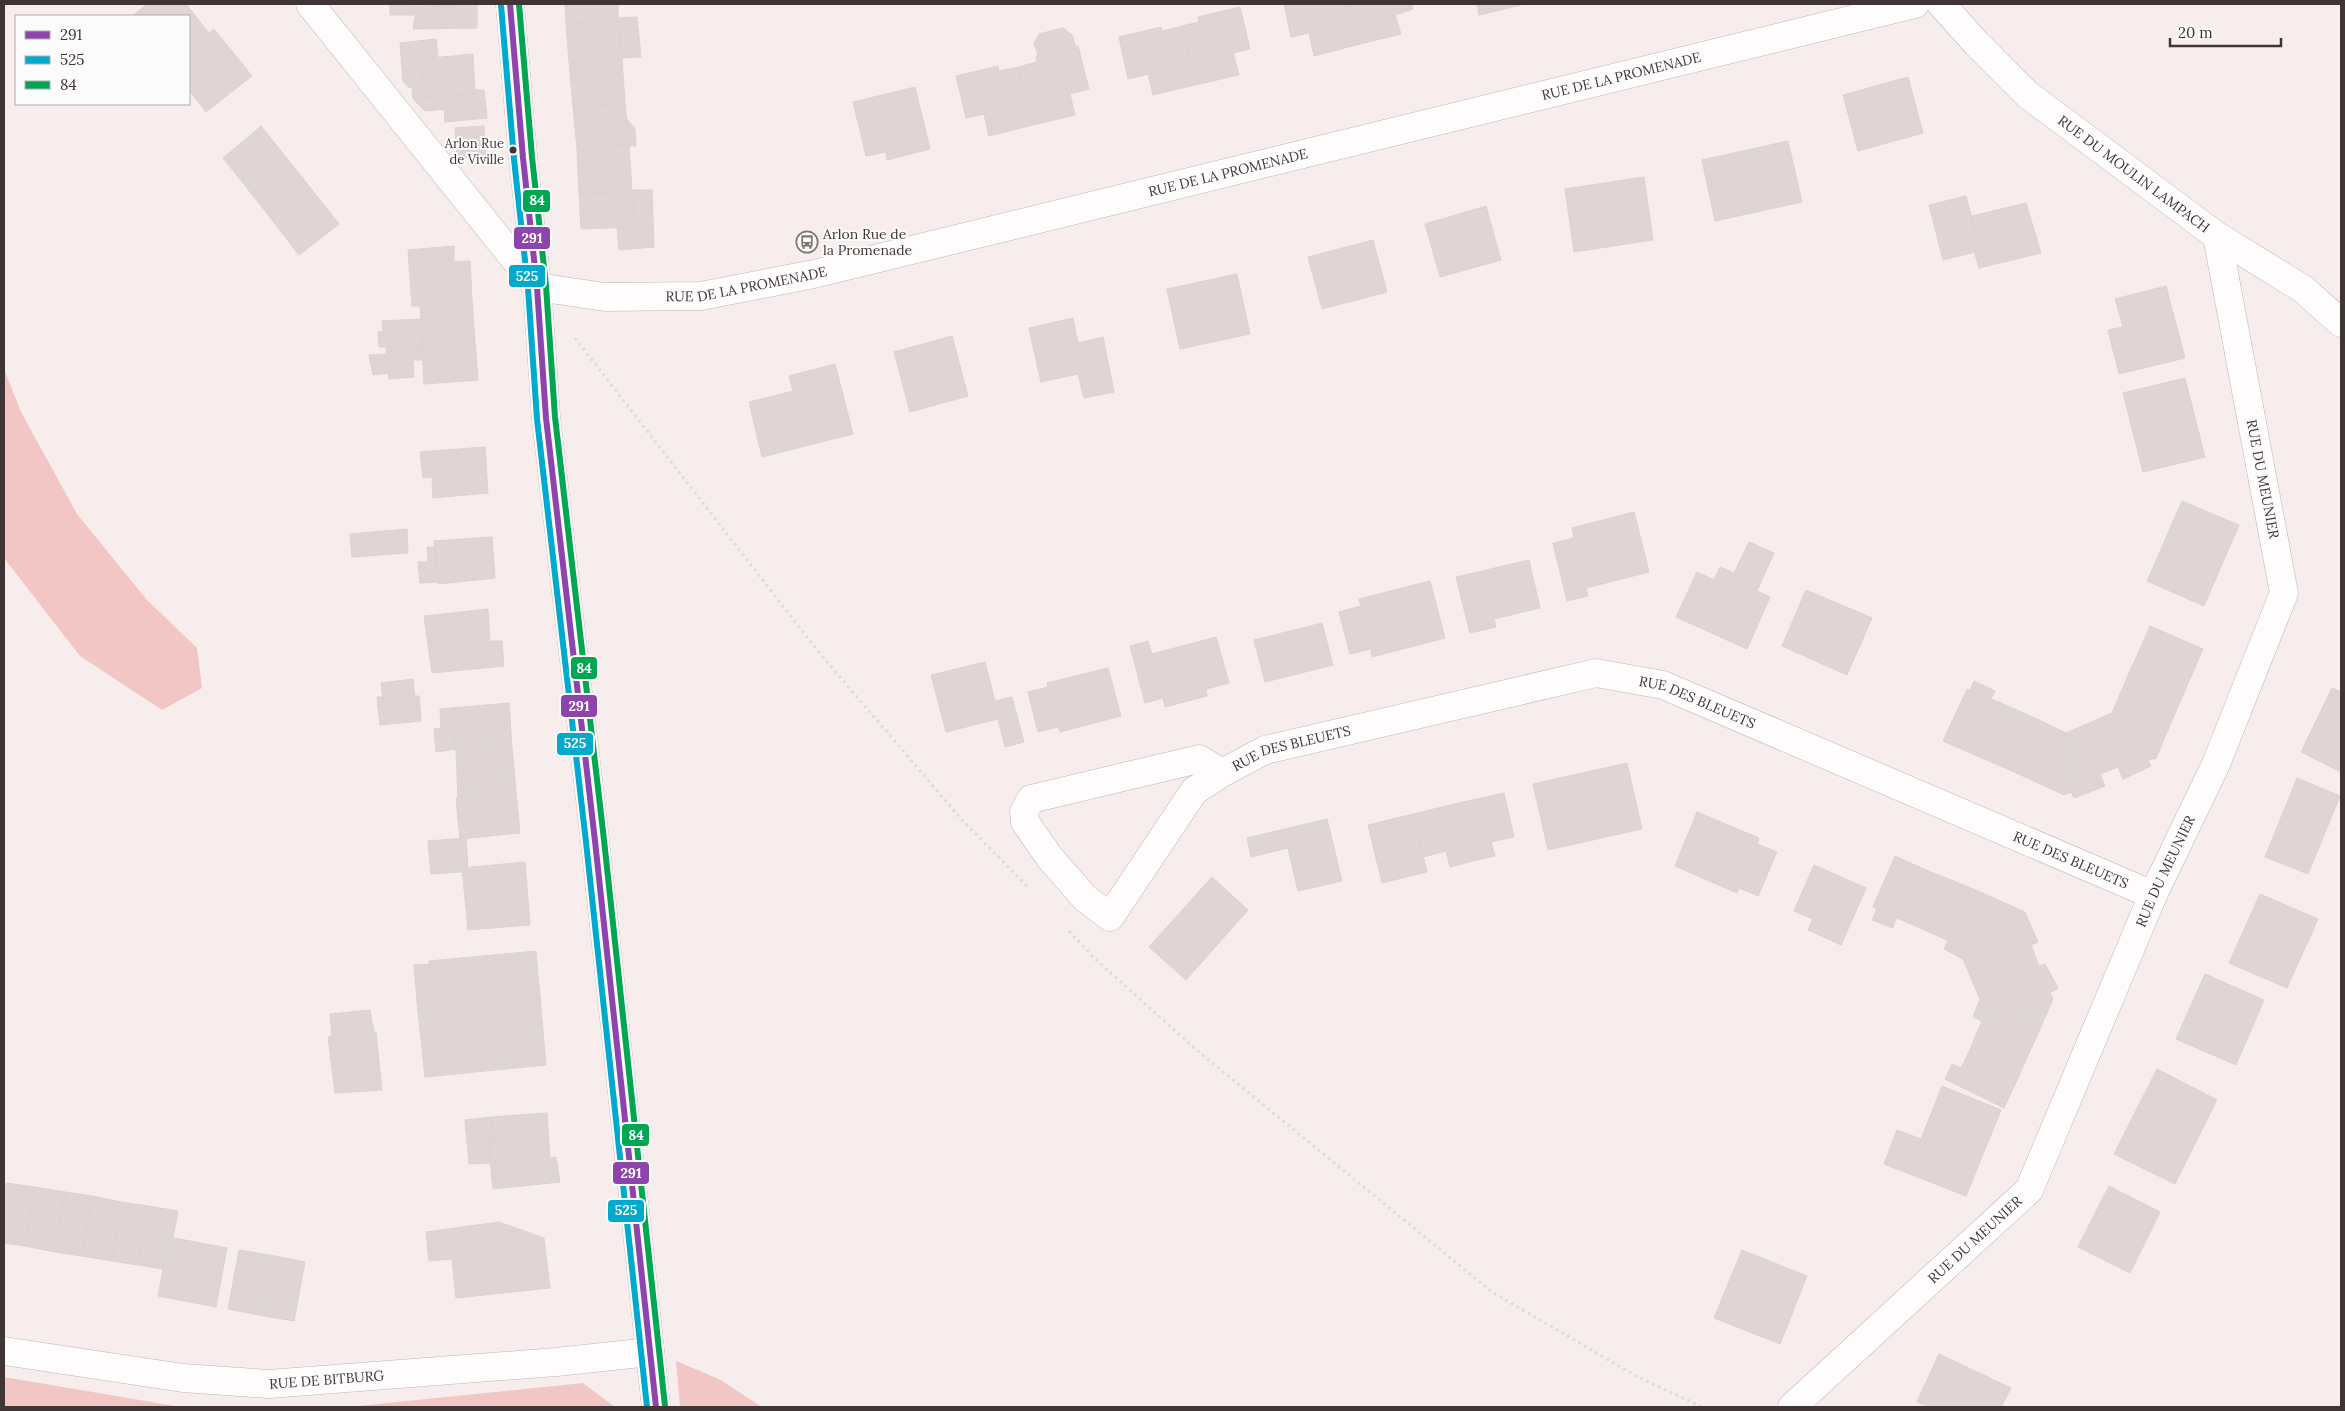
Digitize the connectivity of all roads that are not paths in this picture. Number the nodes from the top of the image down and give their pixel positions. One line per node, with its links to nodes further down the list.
1 (310, 4): 6 (street)
2 (510, 4): 6 (street)
3 (1915, 4): 6 (street, RUE DE LA PROMENADE)
4 (1941, 4): 5 (street, RUE DU MOULIN LAMPACH)
5 (2217, 236): 7 (street, RUE DU MOULIN LAMPACH); 9 (street, RUE DU MEUNIER)
6 (537, 287): 11 (street)
7 (2341, 323)
8 (1222, 773): 8 (street, RUE DES BLEUETS); 9 (street, RUE DES BLEUETS)
9 (2153, 895): 13 (street, RUE DU MEUNIER)
10 (4, 1351): 11 (street, RUE DE BITBURG)
11 (650, 1352): 12 (street)
12 (656, 1407)
13 (1792, 1407)

